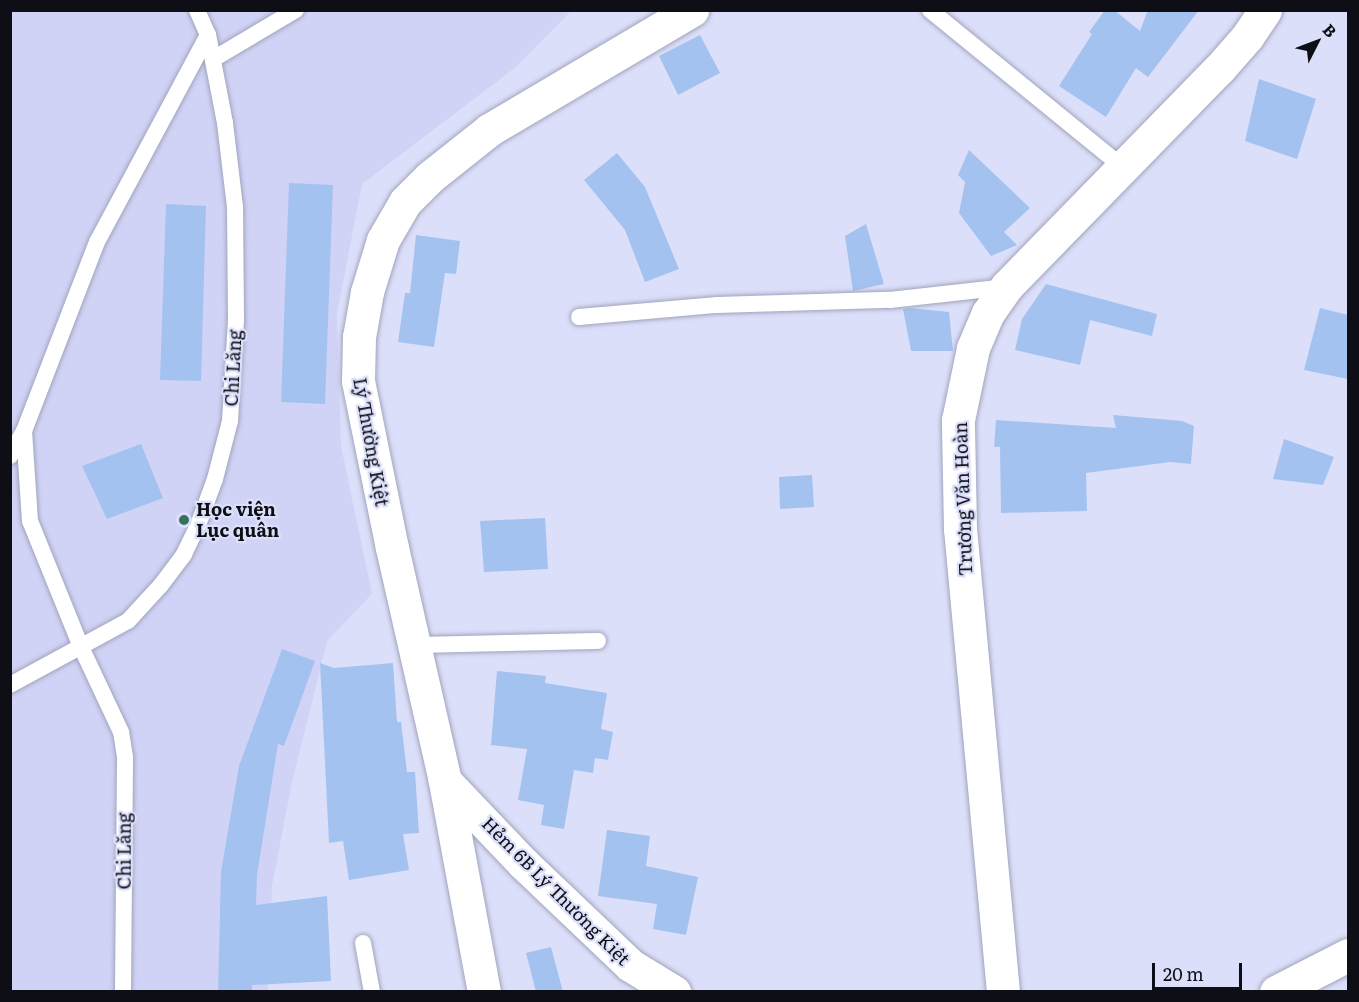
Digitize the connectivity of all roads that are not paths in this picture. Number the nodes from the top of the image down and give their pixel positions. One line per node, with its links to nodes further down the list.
1 (197, 10): 6 (lane, Chi Lăng)
2 (296, 10): 7 (lane)
3 (692, 10): 14 (street, Lý Thường Kiệt)
4 (930, 10): 8 (lane)
5 (1265, 10): 8 (street, Trương Văn Hoàn)
6 (208, 35): 7 (lane, Chi Lăng); 11 (lane, Chi Lăng)
7 (214, 58): 15 (lane, Chi Lăng)
8 (1124, 168): 9 (street, Trương Văn Hoàn)
9 (1007, 286): 10 (lane); 24 (street, Trương Văn Hoàn)
10 (579, 317)
11 (24, 431): 12 (lane, Chi Lăng); 15 (lane, Chi Lăng)
12 (10, 456)
13 (598, 641): 14 (lane)
14 (416, 645): 17 (street, Lý Thường Kiệt)
15 (81, 647): 16 (lane); 20 (lane, Chi Lăng)
16 (10, 685)
17 (445, 781): 22 (street, Lý Thường Kiệt); 23 (street, Hẻm 6B Lý Thương Kiệt)
18 (363, 943): 21 (lane)
19 (1348, 955): 25 (street)
20 (123, 992)
21 (372, 992)
22 (484, 992)
23 (674, 992)
24 (1003, 992)
25 (1276, 992)

